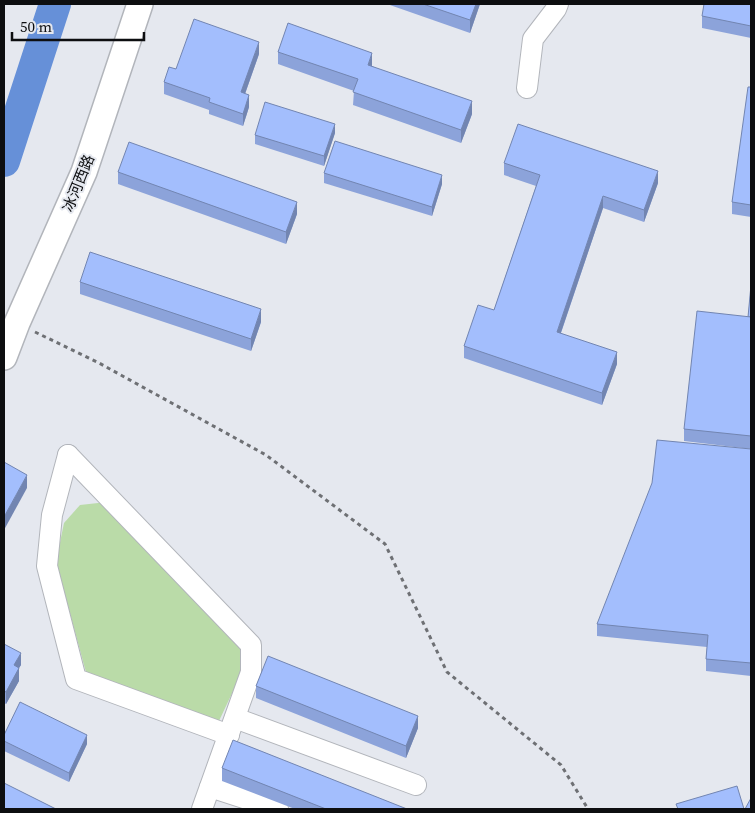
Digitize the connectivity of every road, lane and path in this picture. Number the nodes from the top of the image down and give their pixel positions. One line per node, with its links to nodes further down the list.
1 (140, 4): 4 (main road, 冰河西路)
2 (558, 4): 3 (street)
3 (527, 88)
4 (17, 323): 5 (main road, 冰河西路); 11 (path)
5 (4, 357)
6 (232, 727): 6 (street); 7 (street); 8 (street)
7 (416, 786)
8 (210, 787): 9 (street); 10 (street)
9 (202, 809)
10 (278, 809)
11 (588, 809)

